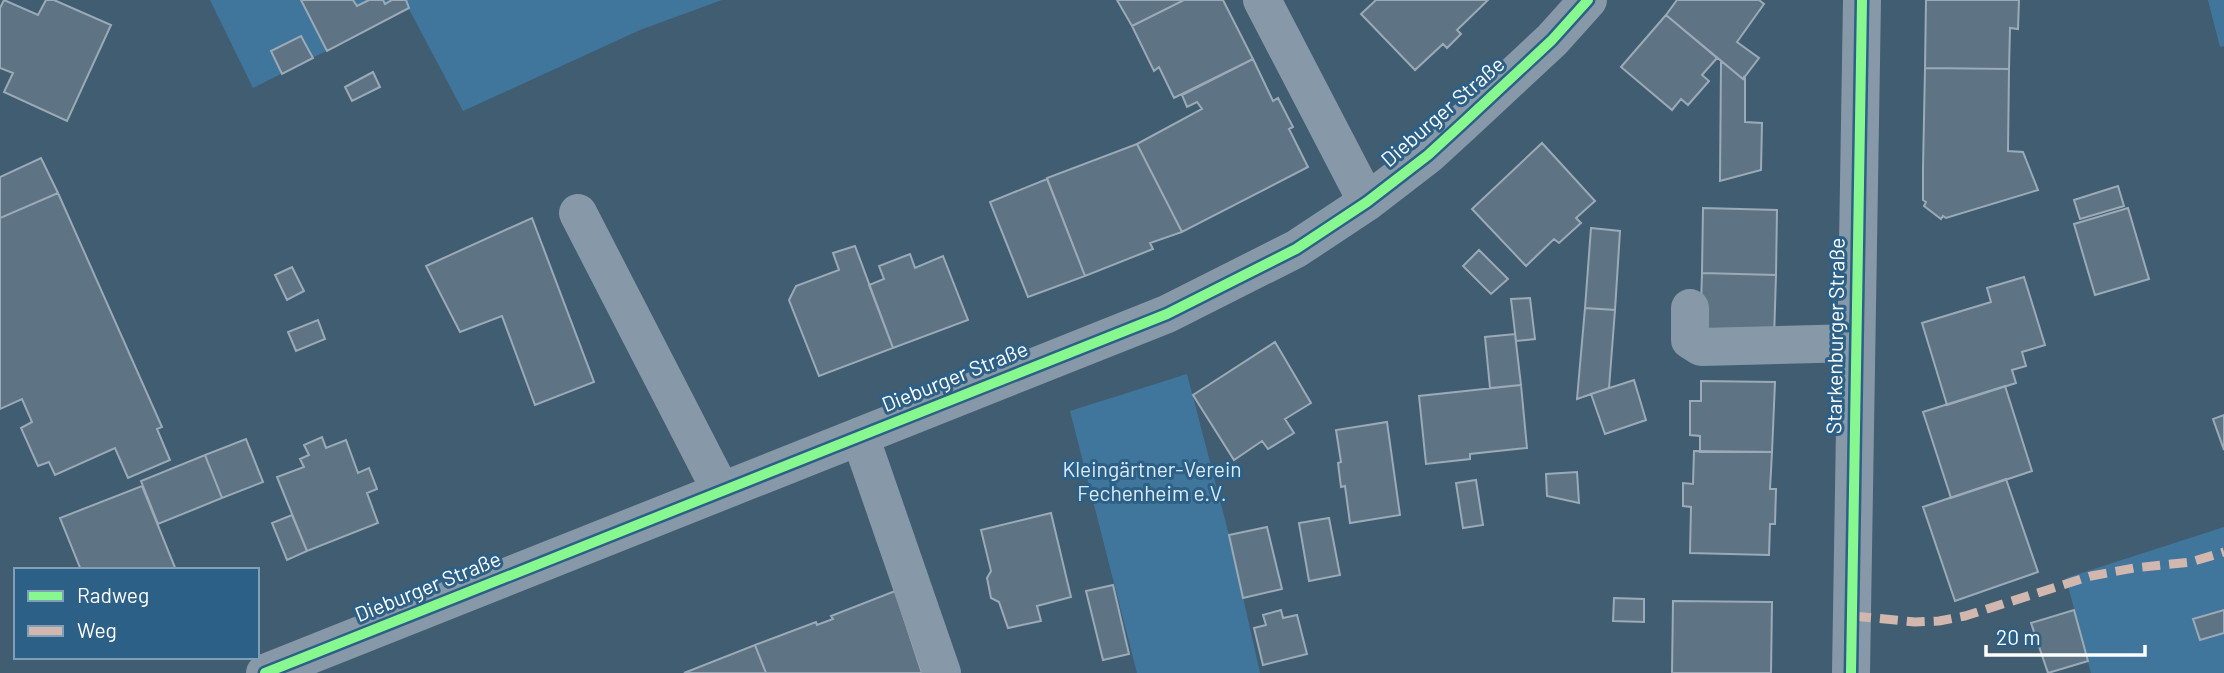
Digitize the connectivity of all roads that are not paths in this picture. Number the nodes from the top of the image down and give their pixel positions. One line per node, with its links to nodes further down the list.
1 (1262, 0): 4 (street)
2 (1588, 0): 4 (street, Dieburger Straße)
3 (1861, 0): 7 (street, Starkenburger Straße)
4 (1367, 202): 8 (street, Dieburger Straße)
5 (578, 213): 9 (street)
6 (1690, 308): 7 (street)
7 (1855, 343): 12 (street, Starkenburger Straße)
8 (860, 436): 9 (street, Dieburger Straße); 11 (street)
9 (721, 491): 10 (street, Dieburger Straße)
10 (265, 673)
11 (942, 673)
12 (1851, 673)

